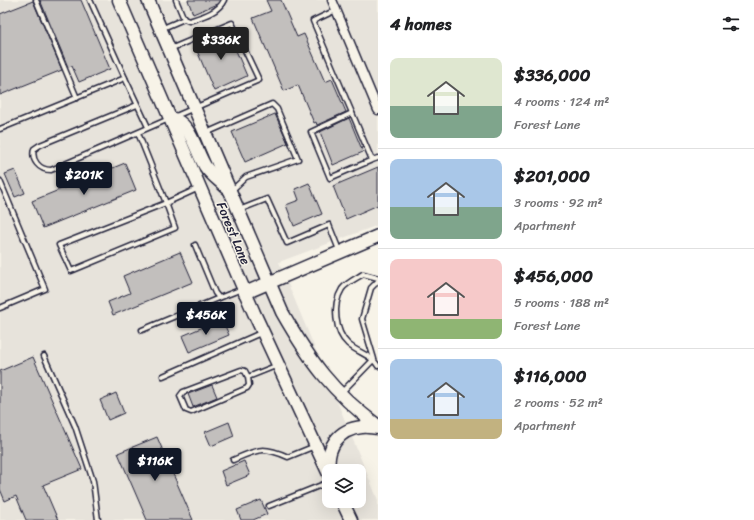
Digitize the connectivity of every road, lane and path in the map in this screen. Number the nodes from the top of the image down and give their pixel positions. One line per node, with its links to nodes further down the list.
1 (36, 0): 13 (lane)
2 (90, 0): 12 (lane)
3 (119, 0): 18 (main road, Forest Lane)
4 (148, 0): 10 (main road, Forest Lane)
5 (176, 0): 9 (lane)
6 (224, 0): 9 (lane)
7 (332, 0): 8 (street)
8 (336, 10): 16 (street); 17 (lane)
9 (184, 19): 10 (lane)
10 (160, 29): 11 (main road, Forest Lane)
11 (169, 50): 15 (main road, Forest Lane); 15 (lane)
12 (125, 78): 13 (lane); 14 (lane)
13 (77, 98): 20 (lane)
14 (137, 105): 19 (lane); 21 (lane)
15 (194, 107): 18 (lane); 22 (main road, Forest Lane)
16 (378, 110)
17 (352, 113): 24 (lane); 24 (lane)
18 (170, 118): 19 (lane); 26 (main road, Forest Lane); 27 (main road)
19 (148, 127): 21 (lane)
20 (0, 129)
21 (138, 133): 28 (lane)
22 (206, 133): 27 (main road, Forest Lane); 27 (lane)
23 (378, 158): 24 (lane)
24 (372, 160)
25 (0, 181): 38 (lane)
26 (200, 188): 28 (lane); 36 (main road, Forest Lane)
27 (231, 191): 29 (main road, Forest Lane)
28 (166, 203): 28 (lane)
29 (239, 210): 32 (lane); 35 (main road, Forest Lane)
30 (378, 236): 32 (main road)
31 (195, 245): 37 (lane)
32 (340, 252): 35 (main road)
33 (378, 278): 42 (lane)
34 (378, 282): 42 (lane)
35 (270, 283): 36 (main road); 47 (main road, Forest Lane)
36 (244, 291): 37 (lane); 40 (main road, Forest Lane)
37 (219, 298): 39 (lane)
38 (0, 308)
39 (142, 330)
40 (263, 332): 43 (main road, Forest Lane); 45 (lane)
41 (44, 356): 56 (lane)
42 (374, 359): 44 (lane); 47 (lane)
43 (278, 365): 46 (lane); 49 (main road, Forest Lane)
44 (378, 366)
45 (163, 376)
46 (248, 377): 46 (lane)
47 (340, 394): 48 (main road, Forest Lane)
48 (378, 427): 52 (main road)
49 (316, 446): 50 (lane); 51 (main road, Forest Lane)
50 (233, 460)
51 (324, 464)
52 (328, 464)
53 (322, 485): 54 (lane)
54 (268, 506)
55 (345, 508): 57 (main road)
56 (98, 520)
57 (351, 520)

